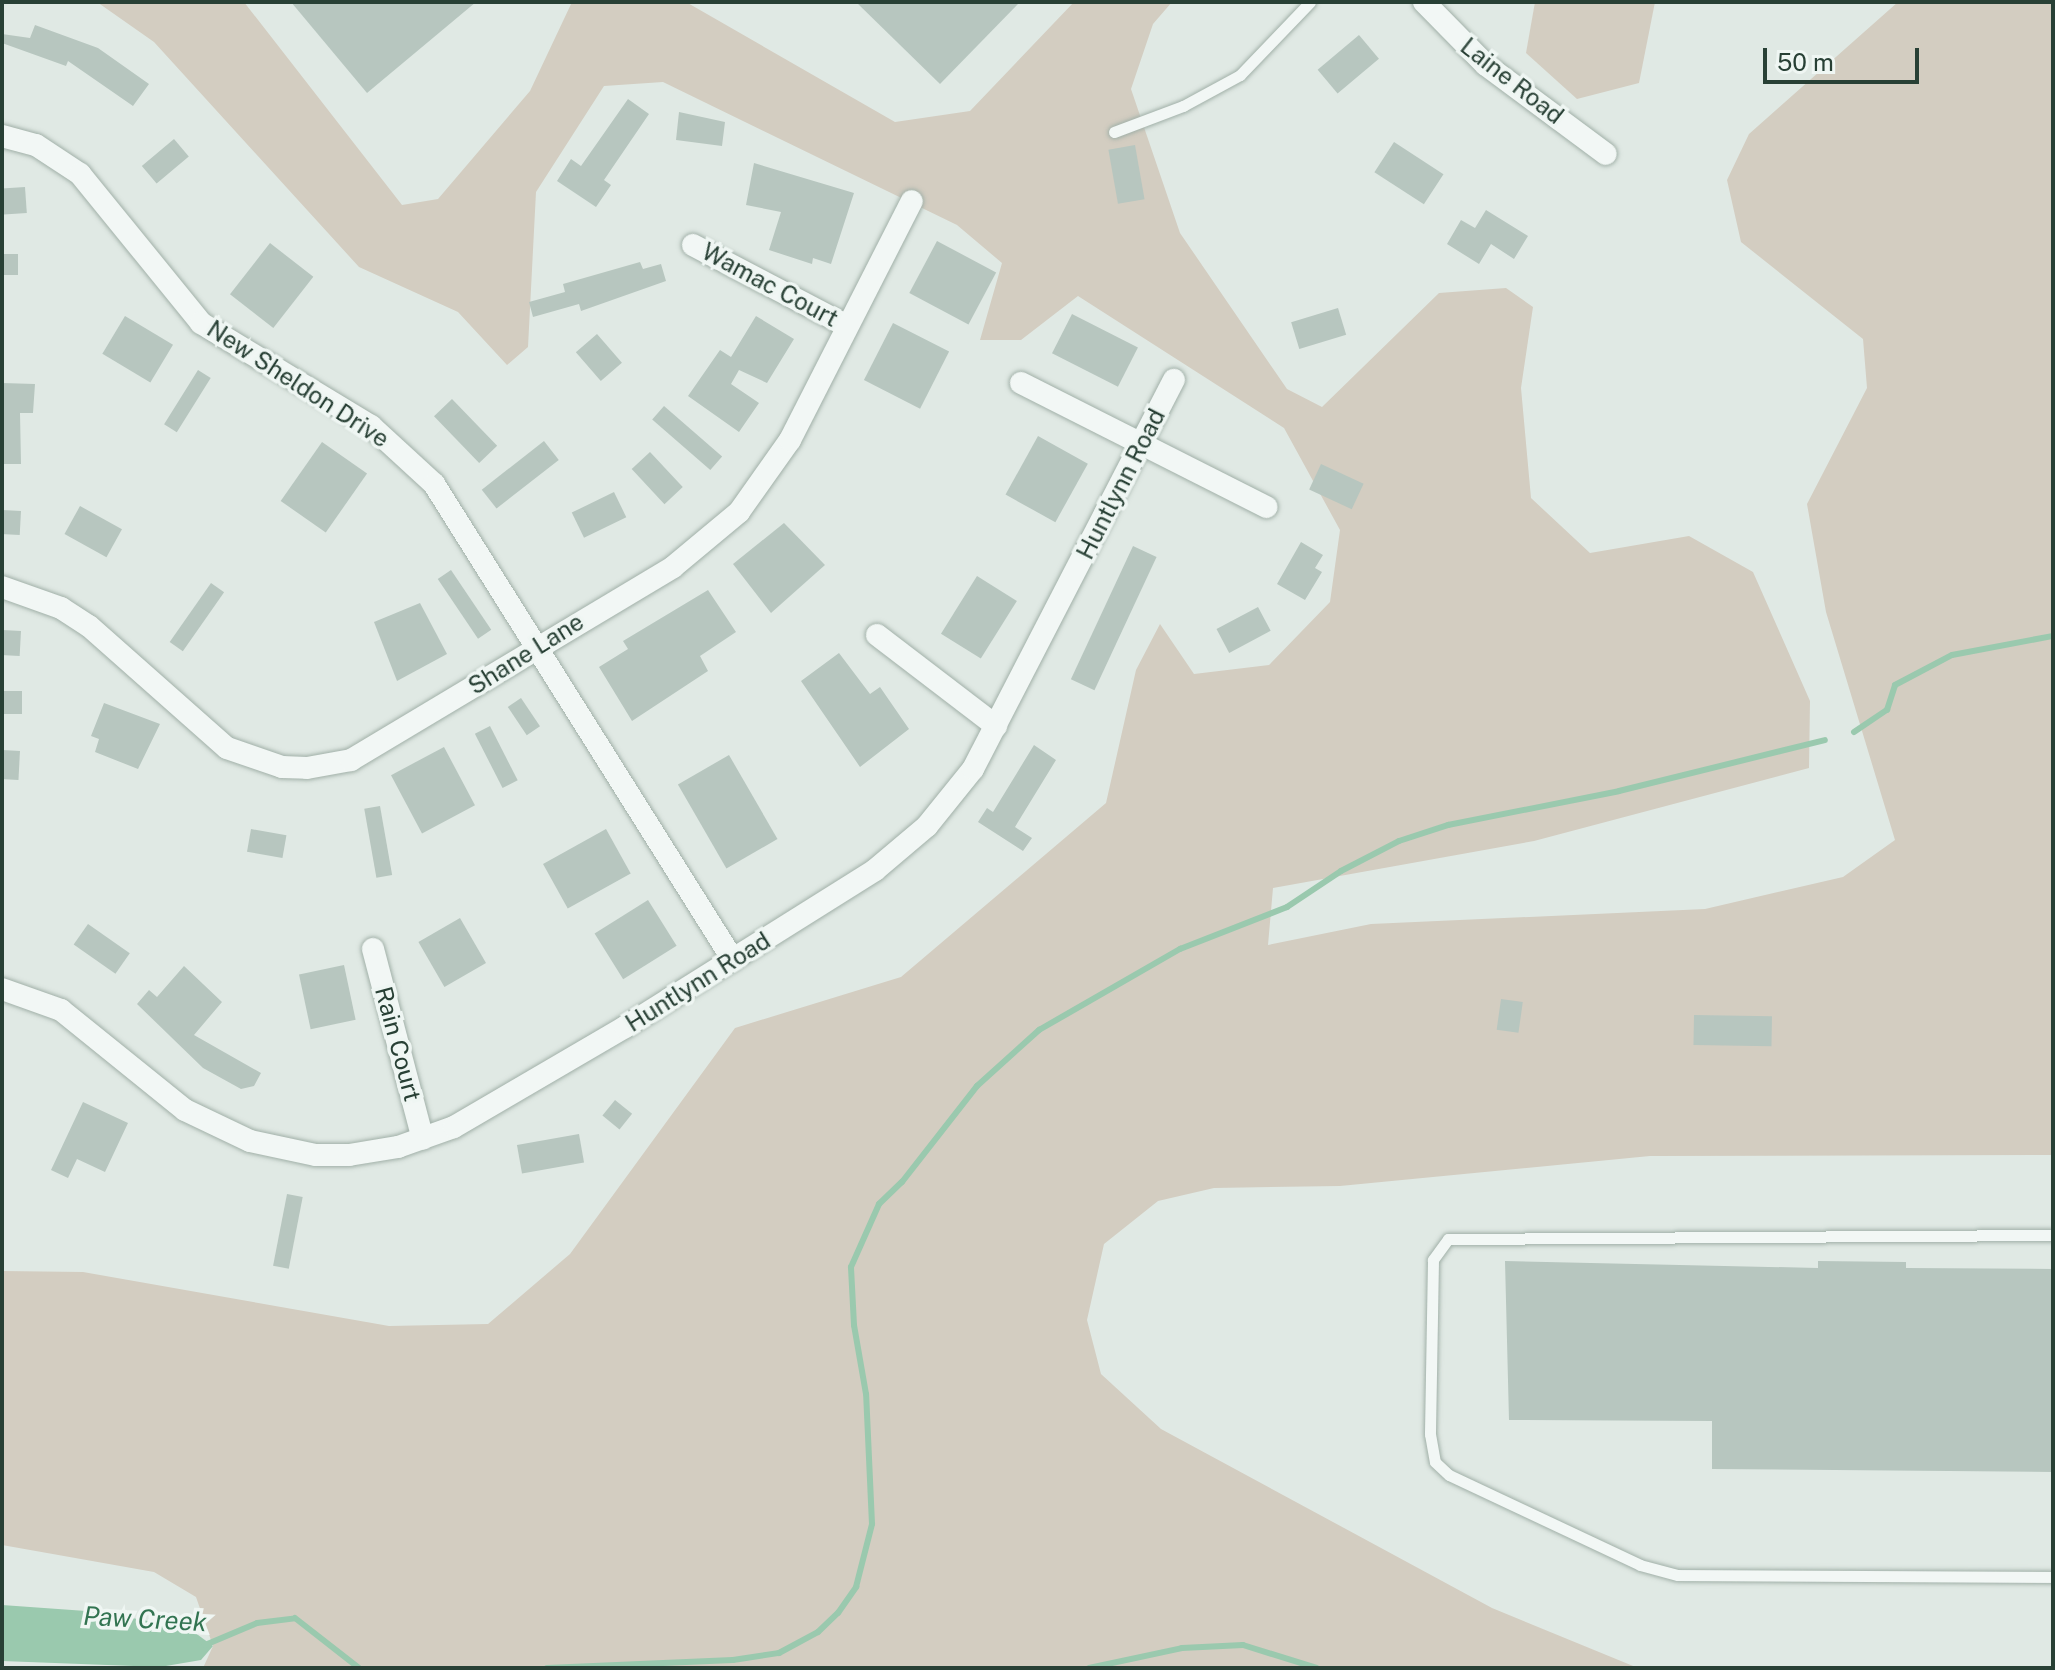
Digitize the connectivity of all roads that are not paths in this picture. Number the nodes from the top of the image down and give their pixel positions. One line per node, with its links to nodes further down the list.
1 (1310, 2): 3 (lane)
2 (1424, 2): 5 (street, Laine Road)
3 (1114, 132)
4 (2, 136): 15 (street, New Sheldon Drive)
5 (1606, 154)
6 (912, 201): 8 (street, Shane Lane)
7 (693, 245): 8 (street, Wamac Court)
8 (847, 326): 15 (street, Shane Lane)
9 (1174, 380): 11 (street, Huntlynn Road)
10 (1021, 383): 11 (street)
11 (1142, 445): 12 (street); 16 (street, Huntlynn Road)
12 (1266, 507)
13 (2, 587): 15 (street, Shane Lane)
14 (877, 635): 16 (street)
15 (539, 647): 18 (street, New Sheldon Drive)
16 (996, 726): 18 (street, Huntlynn Road)
17 (373, 949): 20 (street, Rain Court)
18 (733, 960): 20 (street, Huntlynn Road)
19 (2, 989): 20 (street, Huntlynn Road)
20 (423, 1139)
21 (2053, 1235): 22 (lane)
22 (2053, 1577)

